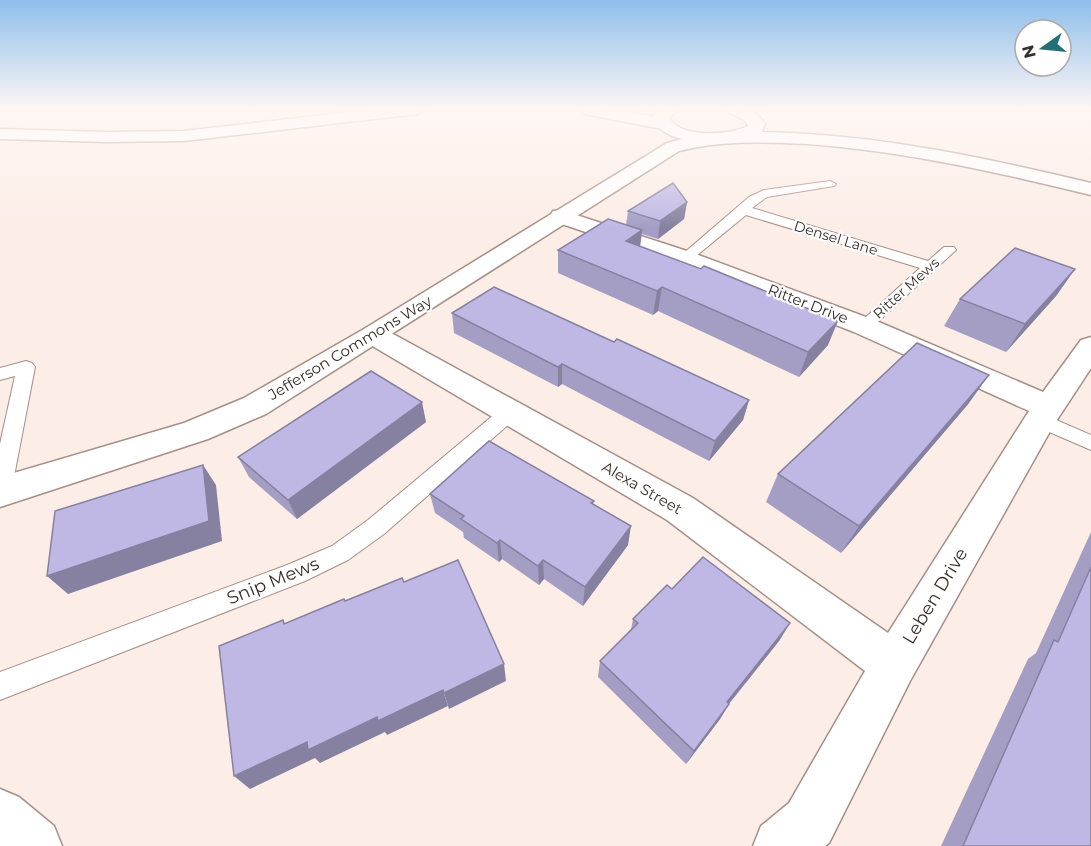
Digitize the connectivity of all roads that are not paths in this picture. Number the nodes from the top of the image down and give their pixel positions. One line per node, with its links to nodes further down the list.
1 (645, 148): 8 (street, Jefferson Commons Way)
2 (882, 148): 6 (street, Jefferson Commons Way)
3 (970, 148): 4 (street)
4 (1091, 173)
5 (830, 184): 7 (lane)
6 (1091, 189)
7 (744, 210): 10 (lane); 11 (lane, Densel Lane)
8 (561, 216): 10 (street, Ritter Drive); 13 (street, Jefferson Commons Way)
9 (949, 250): 11 (lane, Ritter Mews)
10 (685, 258): 12 (street, Ritter Drive)
11 (928, 266): 12 (lane, Ritter Mews)
12 (864, 326): 17 (street, Ritter Drive)
13 (374, 335): 16 (street, Alexa Street); 19 (street, Jefferson Commons Way)
14 (1091, 346): 17 (street, Leben Drive)
15 (0, 374): 19 (lane)
16 (509, 413): 20 (street, Alexa Street); 21 (lane, Snip Mews)
17 (1044, 413): 18 (lane); 20 (street, Leben Drive)
18 (1091, 443)
19 (0, 492)
20 (894, 665): 24 (street, Leben Drive)
21 (0, 686)
22 (0, 816): 23 (street)
23 (34, 846)
24 (781, 846)

